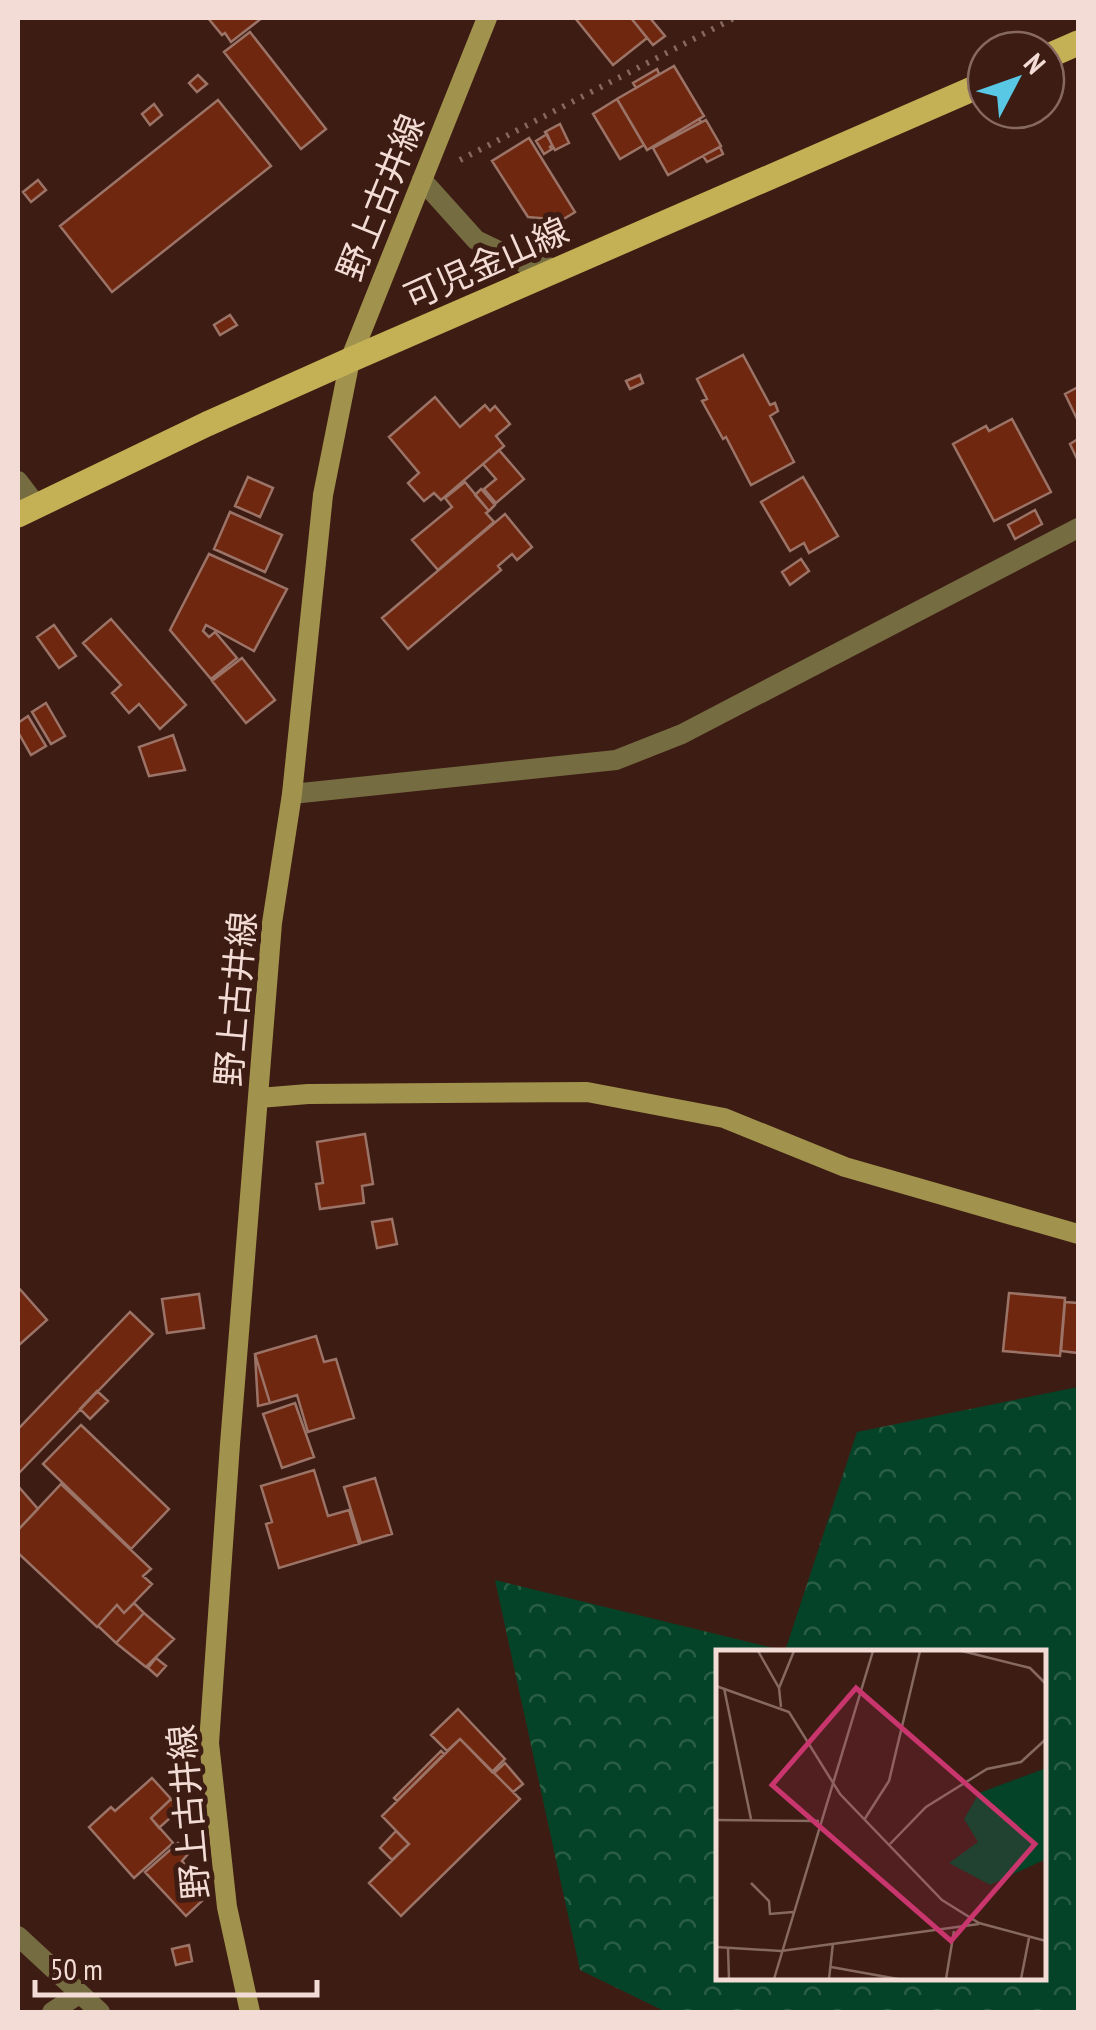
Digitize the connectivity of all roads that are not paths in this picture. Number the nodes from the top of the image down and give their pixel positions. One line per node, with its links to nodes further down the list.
1 (487, 18): 3 (main road, 野上古井線)
2 (966, 92): 4 (main road, 可児金山線)
3 (422, 180): 4 (street); 5 (main road, 野上古井線)
4 (559, 269): 5 (main road, 可児金山線)
5 (350, 360): 7 (main road, 可児金山線); 9 (main road, 野上古井線)
6 (18, 481): 7 (street)
7 (27, 511)
8 (1078, 528): 9 (street)
9 (292, 794): 10 (main road, 野上古井線)
10 (259, 1098): 11 (main road); 16 (main road, 野上古井線)
11 (1078, 1234)
12 (18, 1936): 13 (street)
13 (79, 1994): 14 (street); 15 (street)
14 (52, 2012)
15 (100, 2012)
16 (250, 2012)

